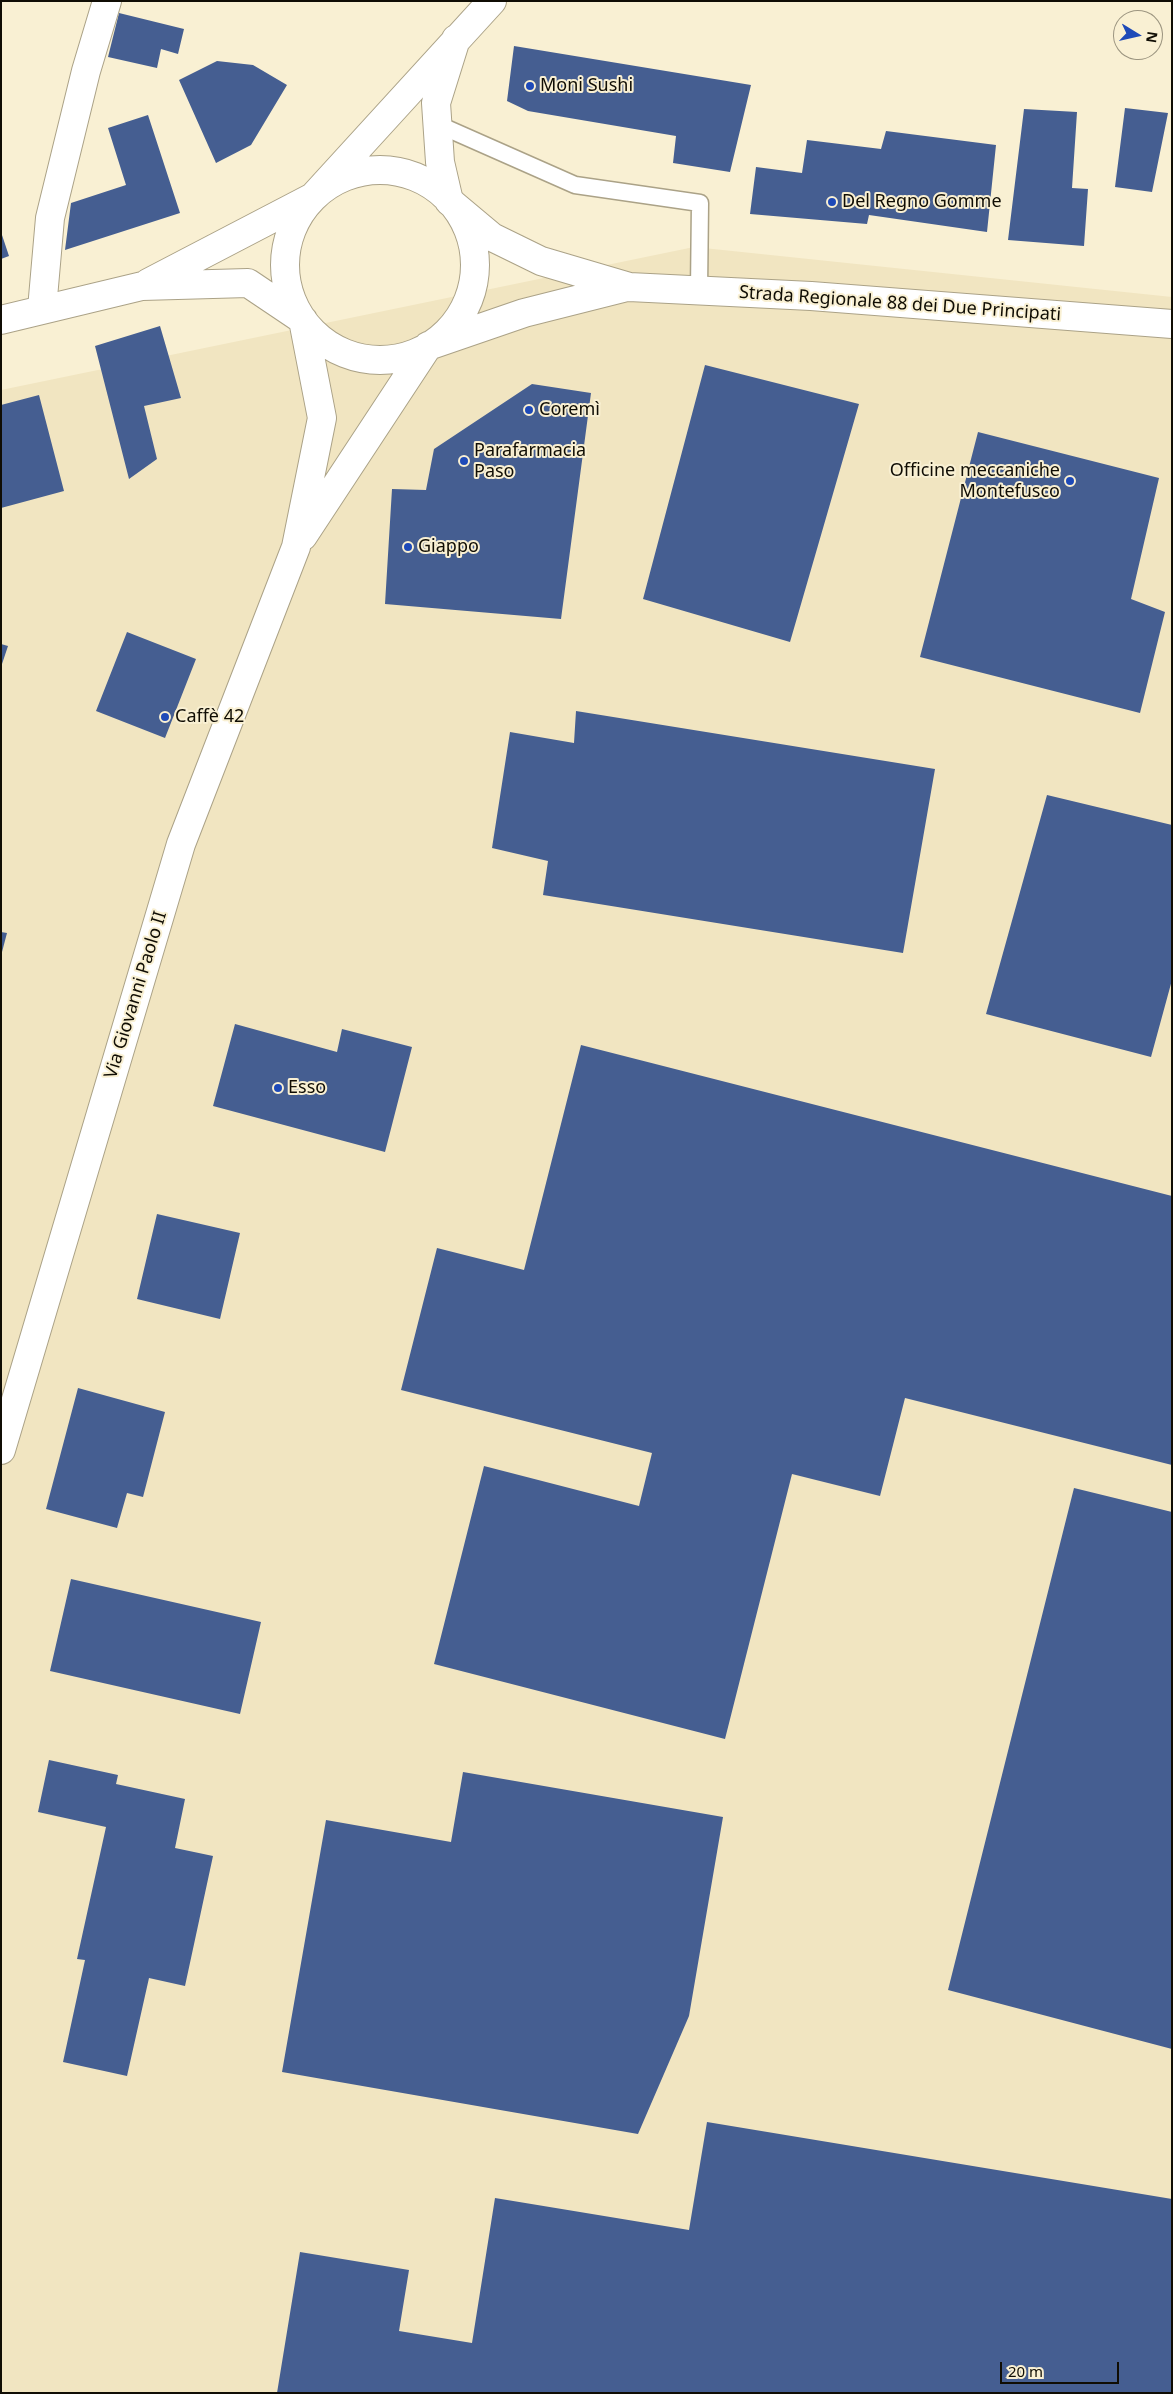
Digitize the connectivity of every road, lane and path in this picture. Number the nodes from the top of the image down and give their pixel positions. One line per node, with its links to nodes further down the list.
1 (107, 1): 10 (street)
2 (492, 1): 3 (street)
3 (456, 39): 4 (street); 5 (street)
4 (438, 124): 6 (street); 9 (lane)
5 (313, 197): 6 (street, Strada Regionale 88 dei Due Principati); 7 (street, Strada Regionale 88 dei Due Principati); 12 (street, Strada Regionale 88 dei Due Principati)
6 (449, 201): 8 (street, Strada Regionale 88 dei Due Principati); 14 (street, Strada Regionale 88 dei Due Principati)
7 (142, 286): 10 (street, Strada Regionale 88 dei Due Principati); 12 (street, Strada Regionale 88 dei Due Principati)
8 (629, 287): 9 (street, Strada Regionale 88 dei Due Principati); 14 (street, Strada Regionale 88 dei Due Principati)
9 (699, 290): 13 (street, Strada Regionale 88 dei Due Principati)
10 (42, 308): 11 (street, Strada Regionale 88 dei Due Principati)
11 (1, 320)
12 (303, 320): 14 (street, Strada Regionale 88 dei Due Principati); 15 (street)
13 (1172, 324)
14 (428, 346): 15 (street)
15 (296, 547): 16 (street, Via Giovanni Paolo II)
16 (1, 1450)

